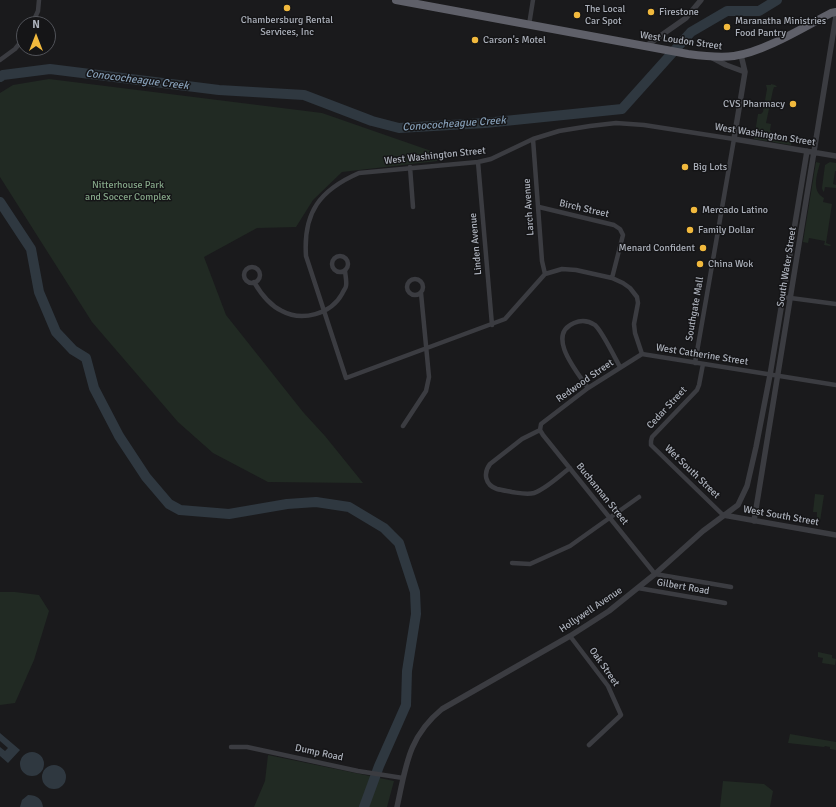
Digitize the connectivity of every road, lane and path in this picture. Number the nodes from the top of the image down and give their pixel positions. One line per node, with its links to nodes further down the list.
1 (39, 0): 6 (street)
2 (396, 0): 8 (highway, West Loudon Street)
3 (533, 0): 8 (street)
4 (701, 0): 9 (street)
5 (836, 12): 11 (highway, West Loudon Street)
6 (36, 16)
7 (836, 16): 18 (street, South Water Street)
8 (529, 25): 9 (highway, West Loudon Street)
9 (646, 46): 12 (highway, West Loudon Street)
10 (16, 48): 13 (street)
11 (742, 55): 12 (highway, West Loudon Street); 14 (street)
12 (709, 56): 14 (street)
13 (0, 60)
14 (745, 72): 16 (street)
15 (533, 139): 16 (street, West Washington Street); 20 (street, West Washington Street); 23 (street, Larch Avenue)
16 (734, 139): 17 (street, West Washington Street); 36 (street, Southgate Mall)
17 (807, 152): 18 (street, West Washington Street); 29 (street, South Water Street)
18 (814, 153): 19 (street, West Washington Street); 30 (street, South Water Street)
19 (836, 156)
20 (478, 162): 21 (street, West Washington Street); 33 (street, Linden Avenue)
21 (410, 167): 22 (street); 32 (street, West Washington Street)
22 (413, 207)
23 (539, 207): 25 (street, Larch Avenue); 26 (street, Birch Street)
24 (345, 270): 32 (street)
25 (545, 274): 26 (street, West Catherine Street); 33 (street)
26 (612, 278): 35 (street, West Catherine Street)
27 (254, 282): 32 (street)
28 (421, 293): 34 (street)
29 (783, 297): 30 (street); 39 (street, South Water Street)
30 (791, 298): 31 (street); 39 (street, South Water Street)
31 (836, 304)
32 (324, 311): 34 (street, West Washington Street)
33 (492, 325): 34 (street)
34 (426, 349): 42 (street)
35 (642, 354): 36 (street, West Catherine Street); 38 (street, Redwood Street)
36 (694, 363): 37 (street, West Catherine Street)
37 (703, 364): 39 (street, West Catherine Street); 44 (street, Cedar Street)
38 (620, 367): 41 (street, Redwood Street); 41 (street)
39 (774, 376): 40 (street, West Catherine Street); 47 (street, Hollywell Avenue); 49 (street, South Water Street)
40 (836, 385)
41 (588, 388): 43 (street, Redwood Street)
42 (403, 426)
43 (540, 427): 45 (street, Buchannan Street); 45 (street, Redwood Street)
44 (651, 441): 47 (street, Wet South Street)
45 (570, 468): 48 (street, Buchannan Street)
46 (639, 497): 48 (street)
47 (724, 515): 49 (street, West South Street); 52 (street, Hollywell Avenue)
48 (610, 518): 51 (street); 52 (street, Buchannan Street)
49 (754, 521): 50 (street, West South Street)
50 (836, 535)
51 (512, 563)
52 (655, 574): 53 (street); 54 (street, Hollywell Avenue)
53 (731, 587)
54 (638, 588): 55 (street, Gilbert Road); 56 (street, Hollywell Avenue)
55 (725, 603)
56 (570, 636): 57 (street, Oak Street); 59 (street, Hollywell Avenue)
57 (589, 745)
58 (231, 747): 59 (street, Dump Road)
59 (403, 778): 60 (street, Hollywell Avenue)
60 (397, 807)

